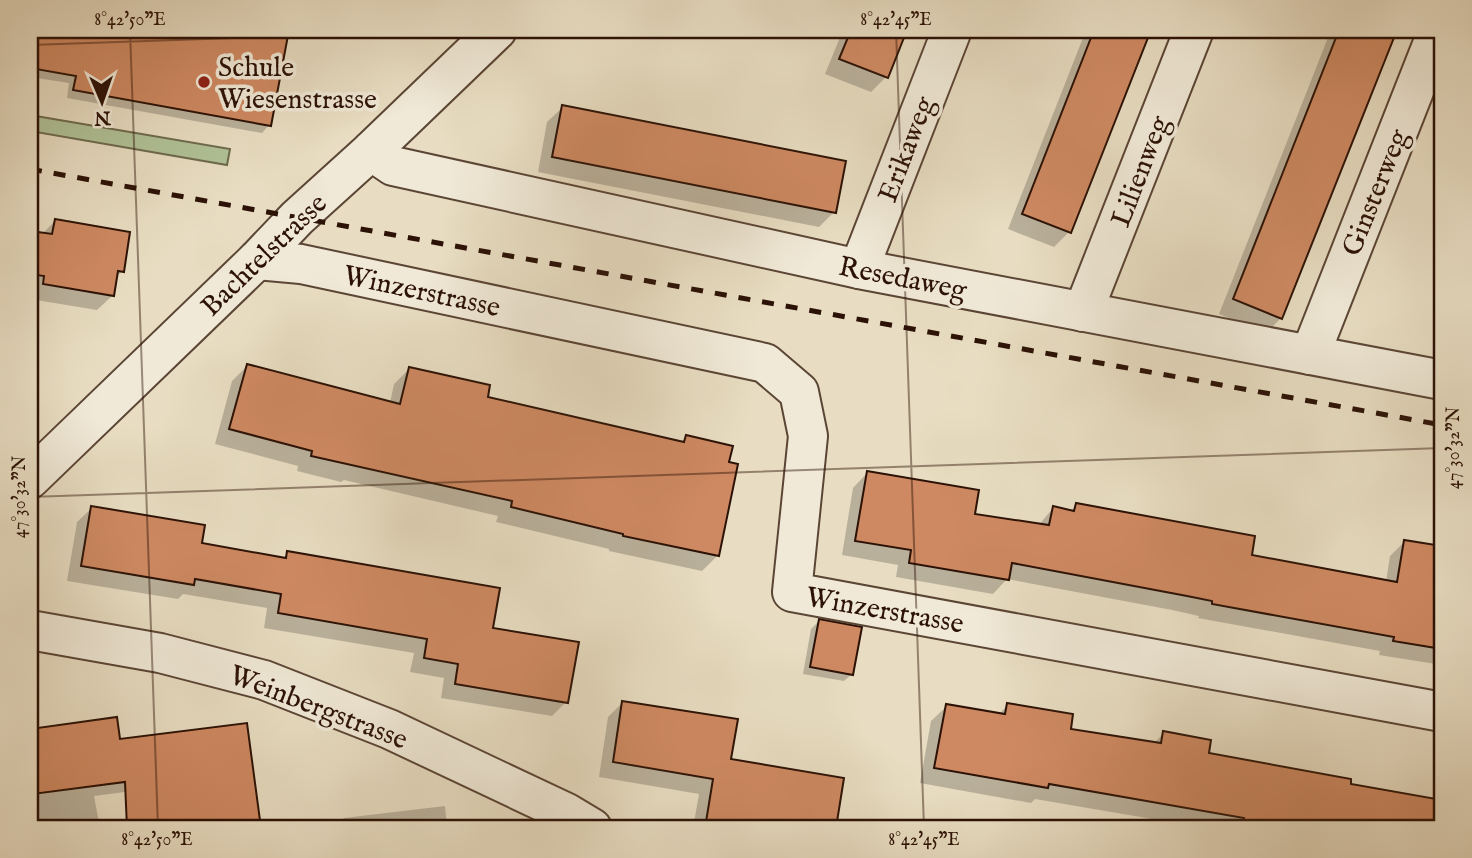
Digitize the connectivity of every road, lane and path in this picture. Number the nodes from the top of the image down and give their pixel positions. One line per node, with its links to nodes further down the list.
1 (497, 30): 5 (street, Bachtelstrasse)
2 (951, 30): 7 (street, Erikaweg)
3 (1194, 30): 8 (street, Lilienweg)
4 (1438, 30): 9 (street, Ginsterweg)
5 (371, 151): 6 (street, Bachtelstrasse); 7 (street, Resedaweg)
6 (257, 260): 11 (street, Bachtelstrasse); 13 (street, Winzerstrasse)
7 (859, 269): 8 (street, Resedaweg)
8 (1083, 312): 9 (street, Resedaweg)
9 (1310, 355): 10 (street, Resedaweg)
10 (1442, 380)
11 (30, 479)
12 (30, 630): 14 (street, Weinbergstrasse)
13 (1442, 712)
14 (592, 828)

